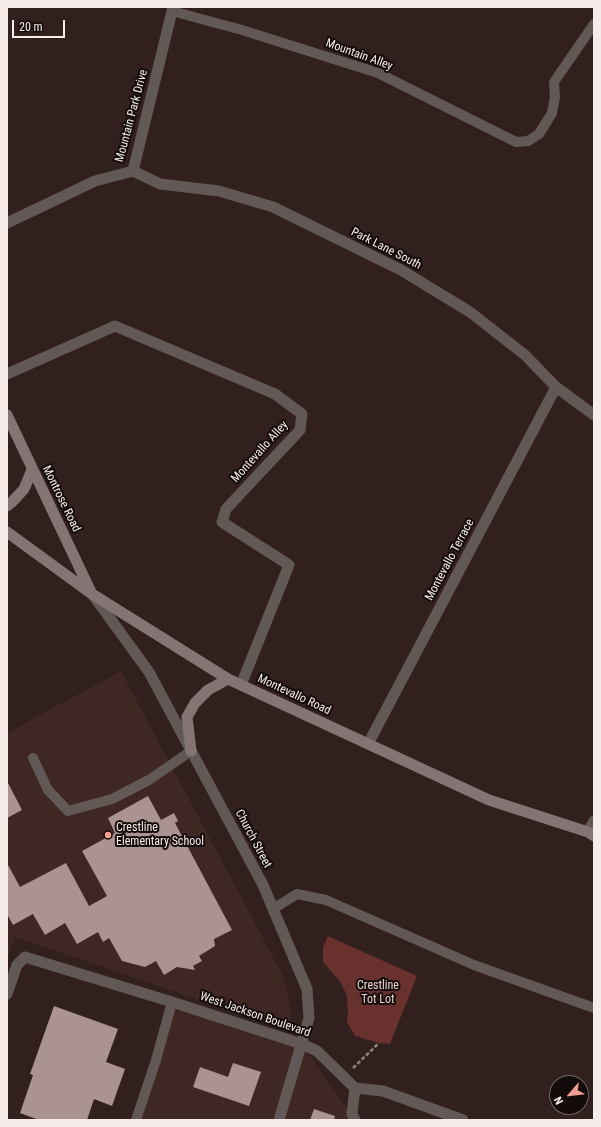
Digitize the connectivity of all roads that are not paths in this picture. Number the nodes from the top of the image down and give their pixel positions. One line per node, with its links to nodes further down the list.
1 (173, 9): 2 (lane, Mountain Alley); 3 (street, Mountain Park Drive)
2 (594, 24)
3 (133, 170): 4 (street, Mountain Park Drive); 6 (street, Park Lane South)
4 (7, 223)
5 (7, 374): 14 (street, Montevallo Alley)
6 (556, 387): 7 (street, Park Lane South); 15 (street, Montevallo Terrace)
7 (594, 415)
8 (7, 416): 9 (main road, Montrose Road)
9 (32, 470): 10 (main road); 12 (main road, Montrose Road)
10 (7, 506)
11 (7, 532): 12 (main road, Montevallo Road)
12 (92, 594): 13 (main road, Montevallo Road); 16 (street, Church Street)
13 (228, 679): 14 (main road, Montevallo Road); 16 (main road)
14 (241, 685): 15 (main road, Montevallo Road)
15 (368, 744): 19 (main road, Montevallo Road)
16 (191, 751): 17 (lane); 20 (street, Church Street)
17 (33, 758)
18 (594, 821): 19 (street)
19 (591, 834)
20 (273, 909): 23 (lane); 24 (street, Church Street)
21 (7, 994): 22 (street, West Jackson Boulevard)
22 (172, 1002): 24 (street, West Jackson Boulevard); 26 (lane)
23 (594, 1008)
24 (302, 1044): 25 (street, West Jackson Boulevard); 27 (street, Church Street)
25 (354, 1088): 28 (street); 29 (street)
26 (136, 1120)
27 (279, 1120)
28 (355, 1120)
29 (462, 1120)

